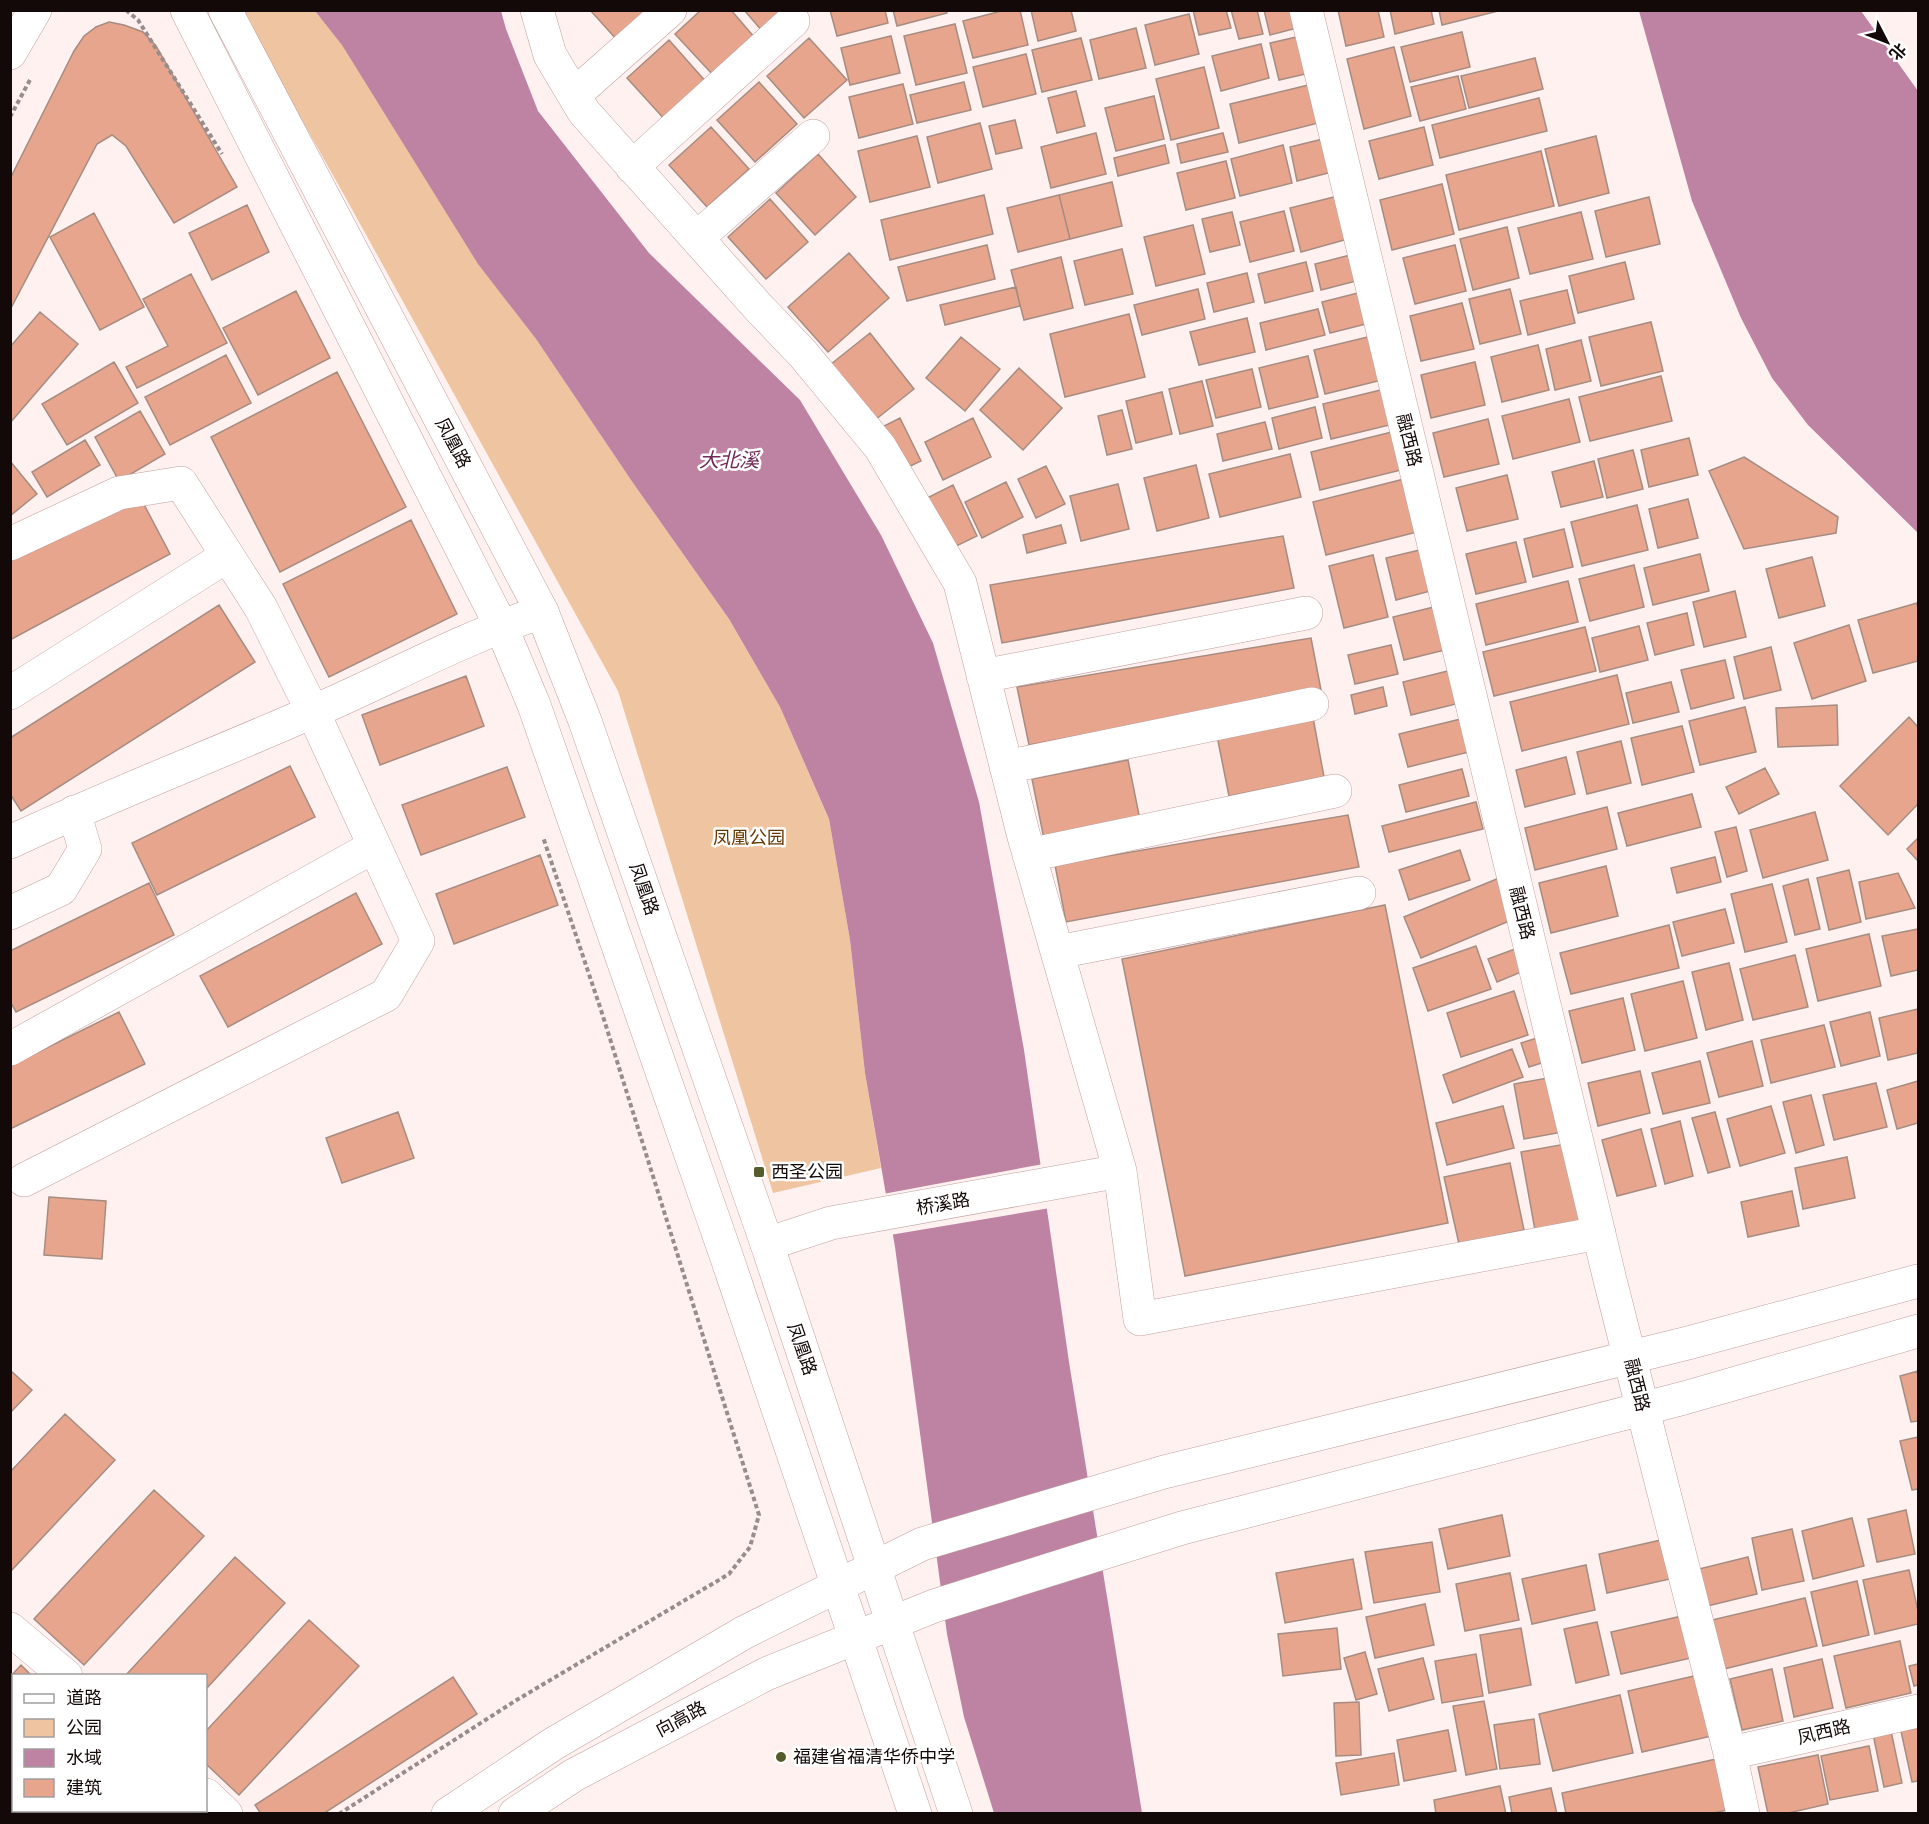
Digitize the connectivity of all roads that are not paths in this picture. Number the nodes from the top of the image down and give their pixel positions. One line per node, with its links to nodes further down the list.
1 (35, 10): 8 (street)
2 (187, 10): 17 (street)
3 (225, 10): 15 (street, 凤凰路)
4 (670, 10): 9 (street)
5 (1306, 10): 34 (street, 融西路)
6 (542, 13): 9 (street)
7 (793, 21): 11 (street)
8 (10, 53)
9 (574, 95): 11 (street)
10 (813, 136): 12 (street)
11 (632, 167): 12 (street)
12 (697, 238): 18 (street)
13 (10, 544): 14 (street)
14 (227, 556): 19 (street); 21 (street)
15 (542, 612): 17 (street); 35 (street, 凤凰路)
16 (1306, 613): 18 (street)
17 (501, 626): 21 (street); 41 (street)
18 (983, 676): 22 (street)
19 (10, 693)
20 (1312, 704): 22 (street)
21 (313, 712): 24 (street); 26 (street)
22 (1006, 767): 27 (street)
23 (1335, 791): 27 (street)
24 (74, 812): 25 (street); 29 (street)
25 (10, 842)
26 (374, 847): 31 (street); 33 (street)
27 (1029, 855): 30 (street)
28 (1359, 893): 30 (street)
29 (10, 913)
30 (1058, 952): 32 (street)
31 (11, 1049)
32 (1111, 1174): 34 (street); 35 (street, 桥溪路)
33 (24, 1180)
34 (1599, 1233): 38 (street, 融西路)
35 (767, 1244): 40 (street, 凤凰路)
36 (1918, 1281): 38 (street)
37 (1918, 1331): 39 (street, 向高路)
38 (1630, 1357): 39 (street, 融西路); 40 (street)
39 (1643, 1408): 42 (street, 向高路); 47 (street, 融西路)
40 (876, 1568): 41 (street); 42 (street, 凤凰路)
41 (839, 1585): 44 (street); 50 (street)
42 (892, 1623): 44 (street, 向高路); 53 (street, 凤凰路)
43 (12, 1633): 45 (street)
44 (855, 1637): 51 (street, 向高路); 52 (street)
45 (63, 1674)
46 (1918, 1711): 47 (street, 凤西路)
47 (1731, 1753): 54 (street, 融西路)
48 (207, 1796): 49 (street)
49 (225, 1814)
50 (448, 1814)
51 (515, 1814)
52 (915, 1814)
53 (956, 1814)
54 (1743, 1814)

